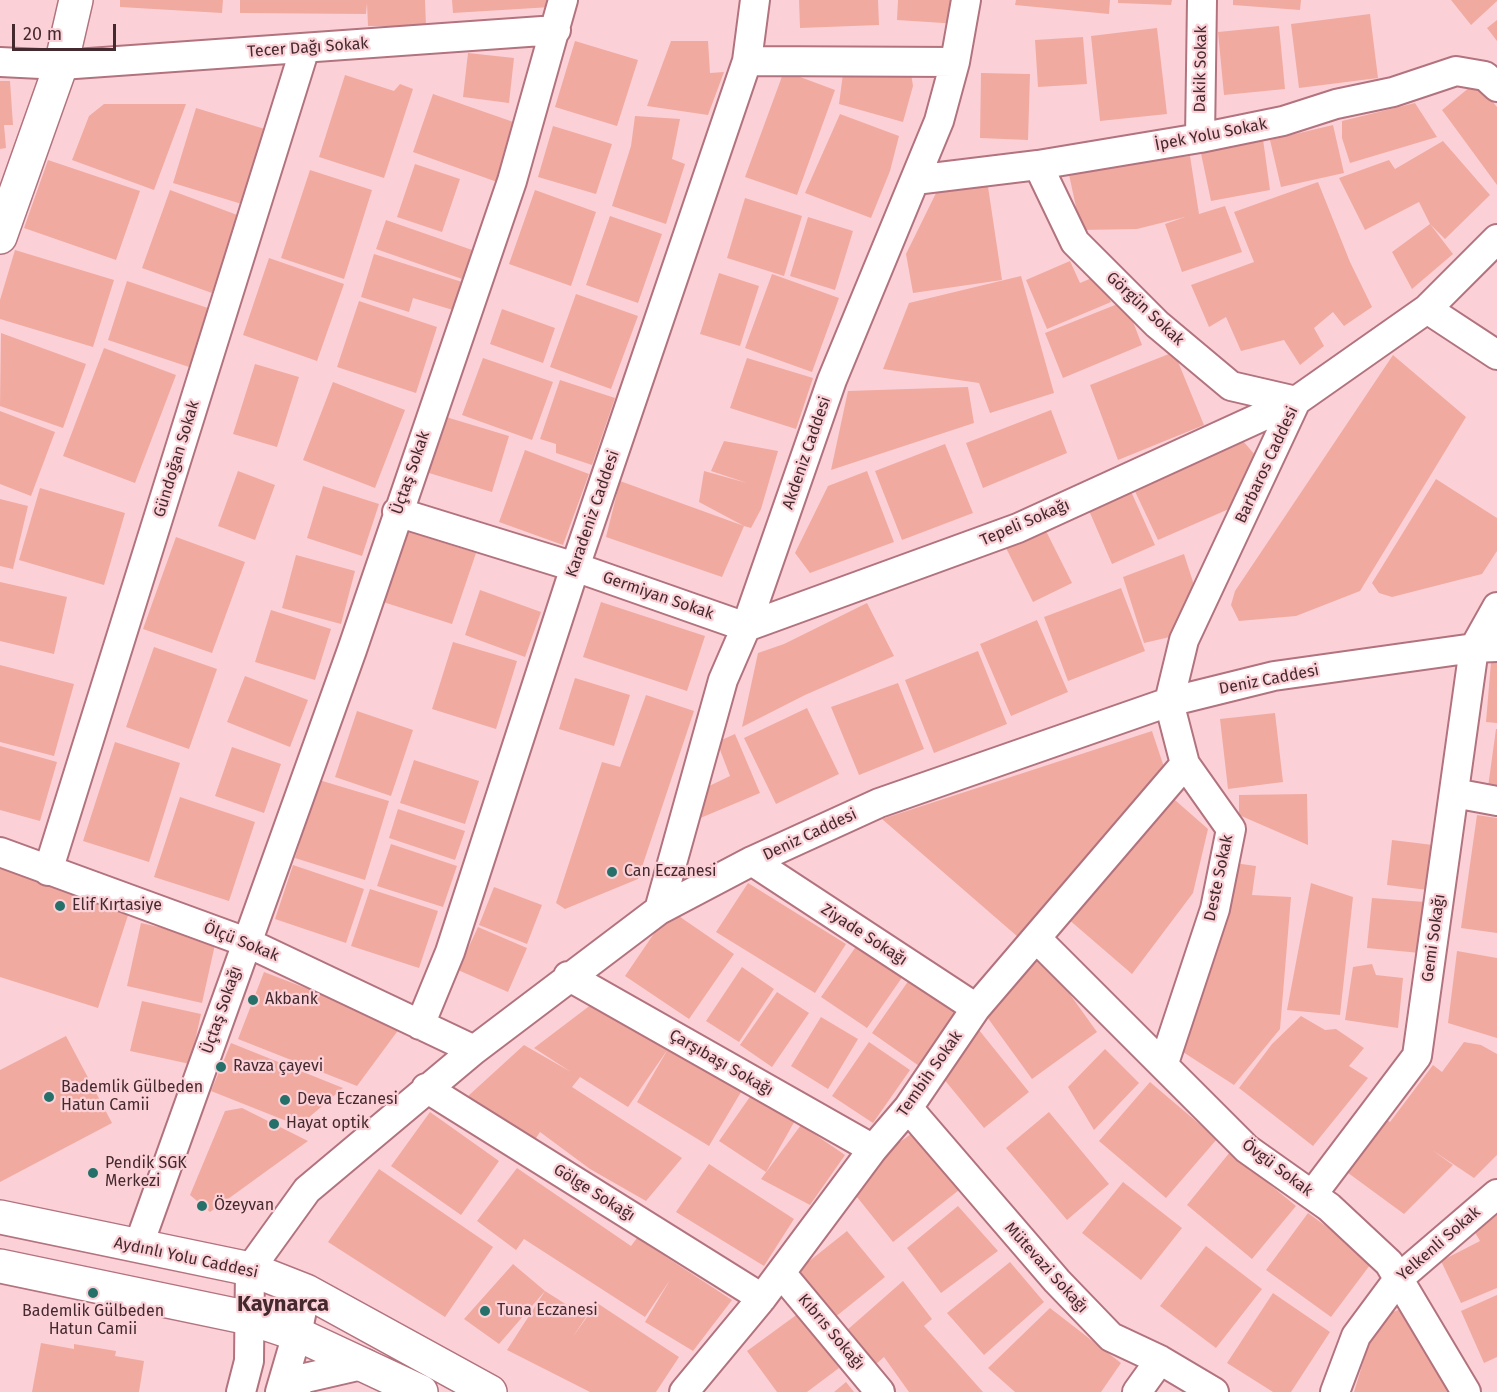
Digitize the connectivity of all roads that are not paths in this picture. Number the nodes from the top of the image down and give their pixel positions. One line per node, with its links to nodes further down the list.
1 (76, 0): 11 (main road)
2 (563, 0): 6 (street, Üçtaş Sokak)
3 (755, 0): 8 (street, Karadeniz Caddesi)
4 (966, 0): 10 (street, Akdeniz Caddesi)
5 (1202, 0): 13 (street, Dakik Sokak)
6 (556, 30): 7 (street, Tecer Dağı Sokak); 21 (street, Üçtaş Sokak)
7 (305, 48): 11 (street, Tecer Dağı Sokak); 32 (street, Gündoğan Sokak)
8 (747, 61): 10 (street); 22 (street, Karadeniz Caddesi)
9 (0, 62): 11 (street, Tecer Dağı Sokak)
10 (955, 62): 15 (street, Akdeniz Caddesi)
11 (61, 64): 16 (main road)
12 (1497, 87): 13 (street, İpek Yolu Sokak)
13 (1200, 138): 14 (street, İpek Yolu Sokak)
14 (1038, 165): 15 (street, İpek Yolu Sokak); 20 (street, Görgün Sokak)
15 (915, 180): 24 (street, Akdeniz Caddesi)
16 (0, 237)
17 (1497, 239): 18 (street, Barbaros Caddesi)
18 (1427, 309): 19 (street); 20 (street, Barbaros Caddesi)
19 (1497, 355)
20 (1296, 401): 24 (street, Tepeli Sokağı); 26 (street, Barbaros Caddesi)
21 (397, 512): 22 (street, Germiyan Sokak); 35 (street, Üçtaş Sokak)
22 (575, 567): 24 (street, Germiyan Sokak); 38 (street, Karadeniz Caddesi)
23 (1497, 607): 25 (street)
24 (746, 627): 33 (street, Akdeniz Caddesi)
25 (1486, 648): 26 (street, Deniz Caddesi); 28 (street, Gemi Sokağı)
26 (1169, 702): 27 (street, Deste Sokak); 31 (street, Deniz Caddesi)
27 (1185, 764): 34 (street, Tembih Sokak); 40 (street, Deste Sokak)
28 (1454, 793): 29 (street); 45 (street, Gemi Sokağı)
29 (1497, 801)
30 (0, 852): 32 (street, Ölçü Sokak)
31 (752, 861): 33 (street, Deniz Caddesi); 37 (street, Ziyade Sokağı)
32 (48, 871): 35 (street, Ölçü Sokak)
33 (659, 910): 36 (street, Deniz Caddesi)
34 (1036, 939): 37 (street, Tembih Sokak); 40 (street, Övgü Sokak)
35 (246, 942): 38 (street, Ölçü Sokak); 47 (street, Üçtaş Sokağı)
36 (568, 976): 39 (street, Deniz Caddesi); 43 (street, Çarşıbaşı Sokağı)
37 (976, 1008): 42 (street, Tembih Sokak)
38 (420, 1025): 39 (street, Ölçü Sokak)
39 (474, 1050): 41 (street, Deniz Caddesi)
40 (1164, 1063): 45 (street, Övgü Sokak)
41 (426, 1088): 49 (street, Deniz Caddesi); 53 (street, Gölge Sokağı)
42 (908, 1108): 43 (street, Tembih Sokak); 56 (street, Mütevazi Sokağı)
43 (873, 1149): 50 (street, Tembih Sokak)
44 (1497, 1194): 51 (street, Yelkenli Sokak)
45 (1312, 1195): 51 (street, Övgü Sokak)
46 (0, 1217): 47 (main road, Aydınlı Yolu Caddesi)
47 (138, 1247): 49 (main road, Aydınlı Yolu Caddesi)
48 (0, 1266): 54 (main road)
49 (250, 1269): 52 (main road, Aydınlı Yolu Caddesi); 54 (street)
50 (781, 1273): 53 (street, Tembih Sokak); 64 (street, Kıbrıs Sokağı)
51 (1399, 1278): 67 (street, Yelkenli Sokak); 68 (street, Övgü Sokak)
52 (306, 1291): 55 (street); 62 (main road, Aydınlı Yolu Caddesi)
53 (762, 1298): 63 (street, Tembih Sokak)
54 (249, 1318): 55 (main road); 58 (street)
55 (297, 1334): 57 (main road); 59 (street)
56 (1160, 1360): 65 (street); 66 (street, Mütevazi Sokağı)
57 (366, 1364): 60 (street); 61 (main road)
58 (242, 1392)
59 (279, 1392)
60 (287, 1392)
61 (421, 1392)
62 (490, 1392)
63 (684, 1392)
64 (880, 1392)
65 (1137, 1392)
66 (1214, 1392)
67 (1335, 1392)
68 (1466, 1392)

